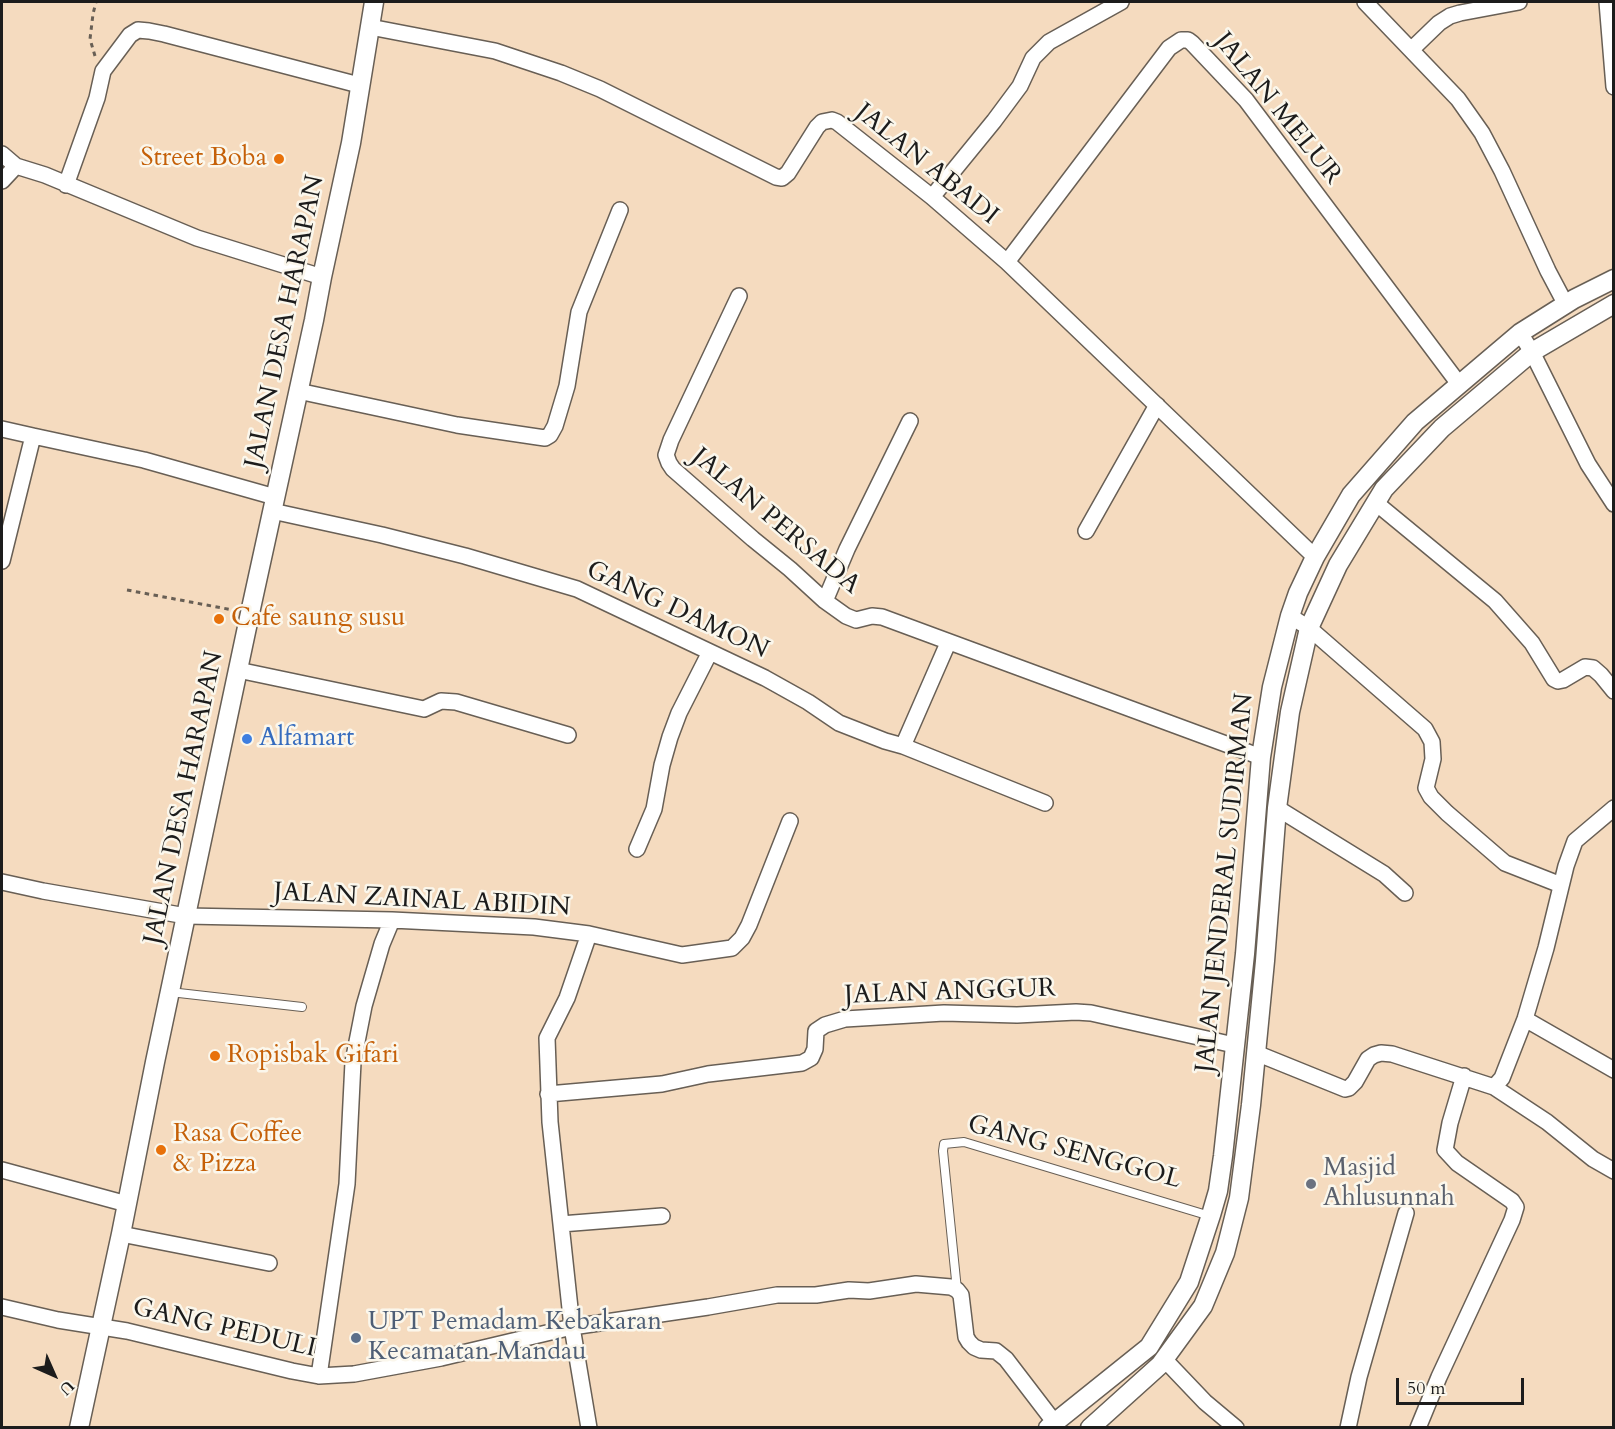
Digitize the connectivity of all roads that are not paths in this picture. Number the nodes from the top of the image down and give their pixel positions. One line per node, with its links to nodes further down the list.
1 (374, 2): 6 (street, JALAN DESA HARAPAN)
2 (1121, 2): 14 (street)
3 (1365, 2): 7 (street)
4 (1519, 2): 7 (street)
5 (1607, 2): 9 (street)
6 (370, 27): 8 (street, JALAN DESA HARAPAN); 14 (street, JALAN ABADI)
7 (1411, 50): 21 (street)
8 (359, 85): 13 (street); 17 (street, JALAN DESA HARAPAN)
9 (1614, 87)
10 (2, 154): 11 (street)
11 (16, 166): 12 (street); 13 (street)
12 (2, 181)
13 (66, 185): 17 (street)
14 (932, 197): 16 (street, JALAN ABADI)
15 (620, 210): 25 (street)
16 (1007, 262): 24 (street, JALAN MELUR); 26 (street, JALAN ABADI)
17 (322, 277): 25 (street, JALAN DESA HARAPAN)
18 (1614, 279): 21 (street, JALAN JENDERAL SUDIRMAN)
19 (739, 296): 36 (street, JALAN PERSADA)
20 (1614, 304): 23 (street, JALAN JENDERAL SUDIRMAN)
21 (1566, 305): 22 (street, JALAN JENDERAL SUDIRMAN)
22 (1520, 333): 23 (street); 24 (street, JALAN JENDERAL SUDIRMAN)
23 (1532, 352): 30 (street, JALAN JENDERAL SUDIRMAN); 32 (street)
24 (1459, 384): 34 (street, JALAN JENDERAL SUDIRMAN)
25 (298, 391): 31 (street, JALAN DESA HARAPAN)
26 (1157, 405): 33 (street); 34 (street, JALAN ABADI)
27 (910, 421): 36 (street)
28 (2, 429): 29 (street, GANG DAMON)
29 (33, 436): 31 (street, GANG DAMON); 35 (street)
30 (1376, 503): 38 (street, JALAN JENDERAL SUDIRMAN); 42 (street)
31 (273, 504): 40 (street, GANG DAMON); 41 (street, JALAN DESA HARAPAN)
32 (1614, 504)
33 (1086, 531)
34 (1315, 557): 37 (street, JALAN JENDERAL SUDIRMAN)
35 (2, 561)
36 (825, 601): 39 (street, JALAN PERSADA)
37 (1290, 616): 38 (street); 45 (street, JALAN JENDERAL SUDIRMAN)
38 (1310, 628): 47 (street, JALAN JENDERAL SUDIRMAN); 52 (street)
39 (948, 643): 44 (street); 45 (street, JALAN PERSADA)
40 (710, 652): 44 (street, GANG DAMON); 50 (street)
41 (238, 670): 43 (street); 54 (street, JALAN DESA HARAPAN)
42 (1614, 691)
43 (568, 735)
44 (903, 746): 46 (street, GANG DAMON)
45 (1261, 757): 60 (street, JALAN JENDERAL SUDIRMAN)
46 (1045, 803)
47 (1277, 808): 53 (street); 61 (street, JALAN JENDERAL SUDIRMAN)
48 (1614, 808): 52 (street)
49 (790, 821): 56 (street, JALAN ZAINAL ABIDIN)
50 (637, 849)
51 (2, 882): 54 (street, JALAN ZAINAL ABIDIN)
52 (1562, 885): 59 (street)
53 (1405, 893)
54 (186, 916): 55 (street, JALAN ZAINAL ABIDIN); 57 (street, JALAN DESA HARAPAN)
55 (392, 920): 56 (street, JALAN ZAINAL ABIDIN); 80 (street)
56 (589, 934): 65 (street)
57 (170, 992): 58 (lane); 68 (street, JALAN DESA HARAPAN)
58 (302, 1007)
59 (1525, 1019): 62 (street); 64 (street)
60 (1234, 1046): 65 (street, JALAN ANGGUR); 71 (street, JALAN JENDERAL SUDIRMAN)
61 (1256, 1053): 63 (street); 79 (street, JALAN JENDERAL SUDIRMAN)
62 (1614, 1070)
63 (1464, 1076): 64 (street); 87 (street)
64 (1494, 1087): 67 (street)
65 (548, 1094): 72 (street)
66 (2, 1170): 68 (street)
67 (1614, 1171)
68 (127, 1204): 73 (street, JALAN DESA HARAPAN)
69 (1406, 1213): 86 (street)
70 (662, 1216): 72 (street)
71 (1210, 1216): 75 (lane, GANG SENGGOL); 81 (street, JALAN JENDERAL SUDIRMAN)
72 (561, 1224): 78 (street)
73 (121, 1234): 74 (street); 77 (street, JALAN DESA HARAPAN)
74 (268, 1263)
75 (957, 1290): 78 (street, GANG PEDULI); 81 (street)
76 (2, 1307): 77 (street, GANG PEDULI)
77 (101, 1326): 80 (street, GANG PEDULI); 82 (street, JALAN DESA HARAPAN)
78 (572, 1327): 80 (street, GANG PEDULI); 83 (street)
79 (1164, 1359): 84 (street, JALAN JENDERAL SUDIRMAN); 85 (street)
80 (319, 1376)
81 (1052, 1425)
82 (79, 1428)
83 (589, 1428)
84 (1090, 1428)
85 (1236, 1428)
86 (1348, 1428)
87 (1418, 1428)

